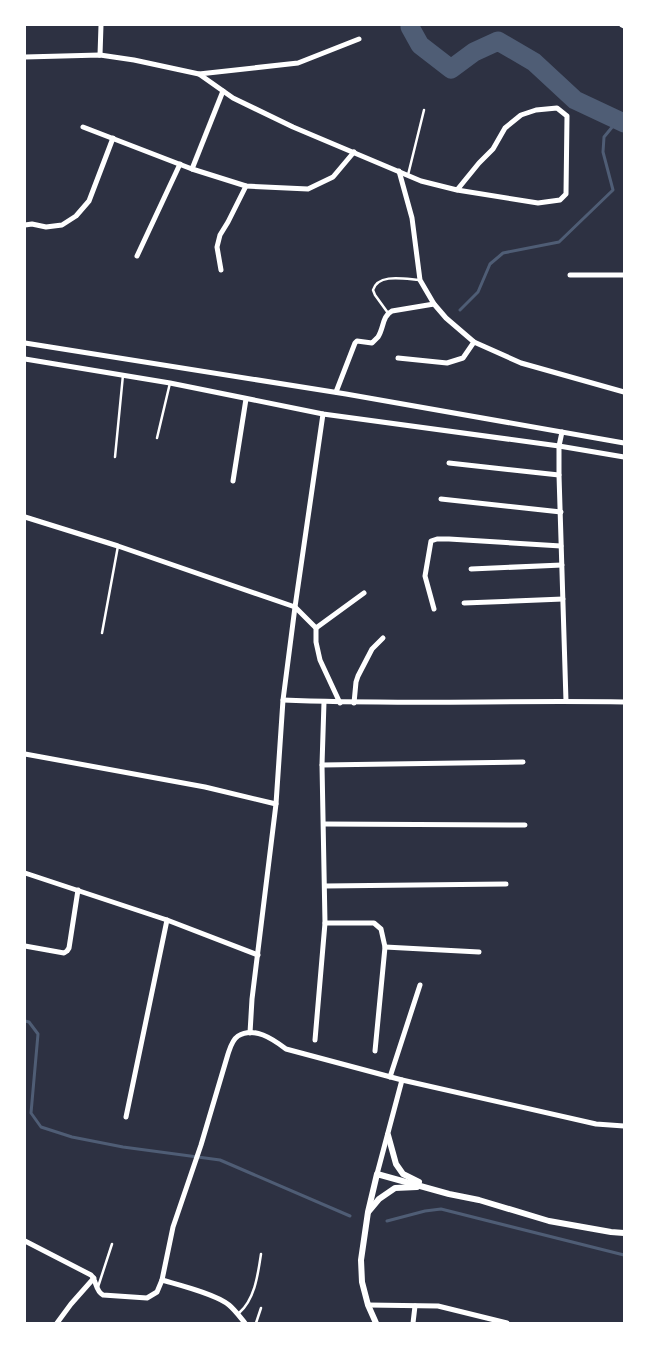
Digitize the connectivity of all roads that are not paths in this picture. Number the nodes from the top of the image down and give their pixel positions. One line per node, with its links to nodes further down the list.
1 (101, 25): 3 (street)
2 (359, 39): 5 (street)
3 (100, 55): 4 (street); 5 (street)
4 (25, 57)
5 (199, 74): 6 (street)
6 (223, 91): 10 (street); 12 (street)
7 (424, 110): 14 (lane)
8 (83, 128): 9 (street)
9 (113, 138): 11 (street); 17 (street)
10 (354, 152): 13 (street); 15 (street)
11 (180, 164): 12 (street); 18 (street)
12 (192, 169): 15 (street)
13 (399, 172): 14 (street); 22 (street)
14 (408, 175): 16 (street)
15 (246, 186): 19 (street)
16 (457, 190): 16 (street)
17 (25, 225)
18 (137, 256)
19 (220, 270)
20 (570, 275): 21 (street)
21 (624, 275)
22 (420, 280): 23 (street); 24 (lane)
23 (434, 304): 24 (street); 25 (street)
24 (388, 313): 31 (street)
25 (474, 342): 27 (street); 32 (street)
26 (25, 343): 31 (street)
27 (398, 358)
28 (25, 359): 29 (street)
29 (123, 375): 30 (street); 39 (lane)
30 (170, 383): 33 (street); 36 (lane)
31 (336, 392): 35 (street)
32 (624, 392)
33 (246, 399): 34 (street); 43 (street)
34 (323, 414): 38 (street); 54 (street)
35 (562, 432): 37 (street); 38 (street)
36 (157, 438)
37 (624, 443)
38 (559, 446): 40 (street); 42 (street)
39 (116, 457)
40 (624, 457)
41 (449, 463): 42 (street)
42 (559, 475): 45 (street)
43 (233, 481)
44 (441, 498): 45 (street)
45 (561, 512): 48 (street)
46 (25, 517): 47 (street)
47 (118, 546): 54 (street); 57 (lane)
48 (561, 546): 49 (street); 55 (street)
49 (562, 565): 50 (street); 52 (street)
50 (471, 569)
51 (364, 593): 56 (street)
52 (563, 599): 53 (street); 60 (street)
53 (464, 603)
54 (295, 607): 56 (street); 59 (street)
55 (434, 609)
56 (316, 628): 63 (street)
57 (102, 633)
58 (383, 638): 64 (street)
59 (283, 700): 61 (street); 68 (street)
60 (566, 701): 62 (street); 64 (street)
61 (324, 702): 63 (street); 67 (street)
62 (624, 702)
63 (340, 703): 64 (street)
64 (354, 703)
65 (25, 754): 68 (street)
66 (523, 762): 67 (street)
67 (322, 765): 69 (street)
68 (276, 804): 80 (street)
69 (324, 824): 70 (street); 73 (street)
70 (525, 824)
71 (25, 873): 74 (street)
72 (506, 884): 73 (street)
73 (325, 886): 76 (street)
74 (78, 890): 75 (street); 77 (street)
75 (167, 920): 80 (street); 87 (street)
76 (325, 923): 78 (street); 83 (street)
77 (25, 946)
78 (385, 947): 79 (street); 84 (street)
79 (479, 952)
80 (258, 955): 82 (street)
81 (420, 985): 85 (street)
82 (250, 1033): 85 (street); 98 (street)
83 (315, 1040)
84 (376, 1051)
85 (390, 1077): 86 (street)
86 (402, 1080): 88 (street); 89 (street)
87 (126, 1117)
88 (624, 1126)
89 (388, 1135): 90 (street); 91 (street)
90 (377, 1174): 91 (street); 92 (street)
91 (421, 1185): 92 (street); 93 (street)
92 (368, 1212): 100 (street)
93 (624, 1234)
94 (25, 1241): 97 (street)
95 (112, 1244): 99 (lane)
96 (260, 1254): 103 (lane)
97 (94, 1278): 99 (street); 104 (street)
98 (162, 1280): 99 (street); 103 (street)
99 (97, 1289)
100 (368, 1305): 101 (street); 107 (street)
101 (414, 1306): 108 (street); 109 (street)
102 (261, 1308): 106 (lane)
103 (238, 1314): 105 (street)
104 (57, 1323)
105 (245, 1323)
106 (256, 1323)
107 (376, 1323)
108 (413, 1323)
109 (507, 1323)

